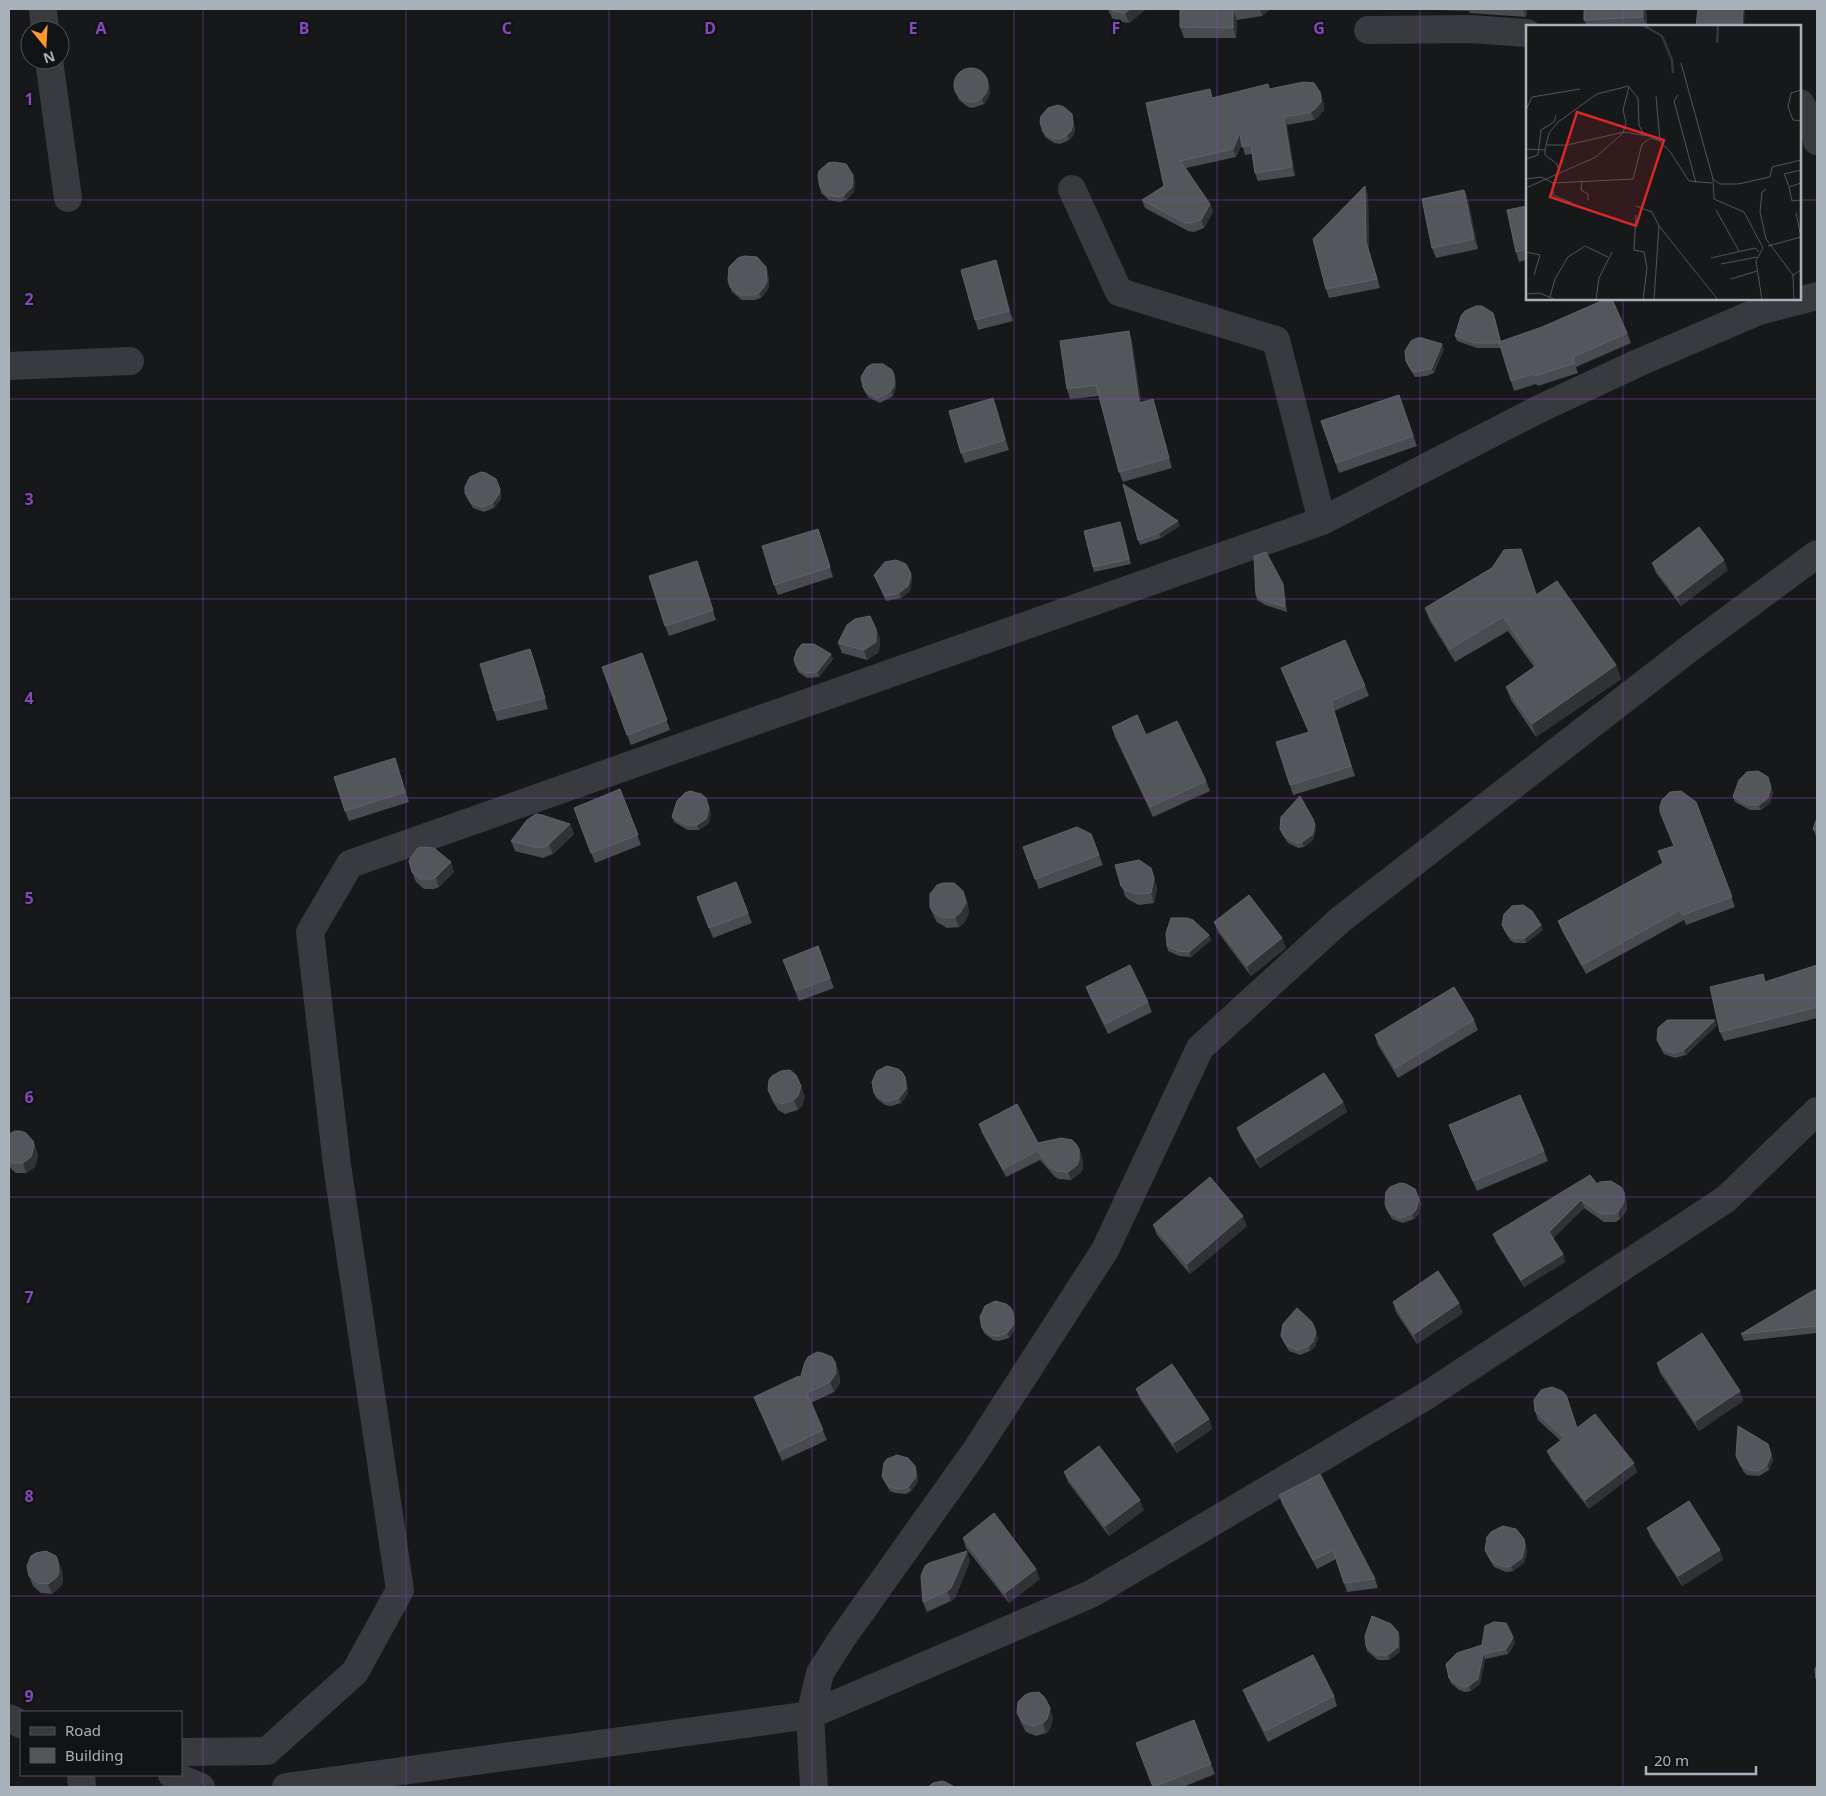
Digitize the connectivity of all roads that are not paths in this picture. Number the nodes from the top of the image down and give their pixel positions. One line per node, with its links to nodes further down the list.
1 (1368, 30): 2 (street)
2 (1526, 33)
3 (50, 70): 7 (street)
4 (1801, 105): 5 (street)
5 (1817, 141)
6 (1072, 189): 11 (street)
7 (68, 198)
8 (1817, 296): 11 (street)
9 (130, 361): 10 (street)
10 (9, 366)
11 (1322, 521): 15 (street)
12 (1814, 564): 14 (street)
13 (1817, 1111): 14 (street)
14 (810, 1715): 16 (street); 21 (street)
15 (182, 1752)
16 (396, 1771): 19 (street); 20 (street)
17 (174, 1776): 18 (street)
18 (201, 1787)
19 (286, 1787)
20 (428, 1787)
21 (814, 1787)

